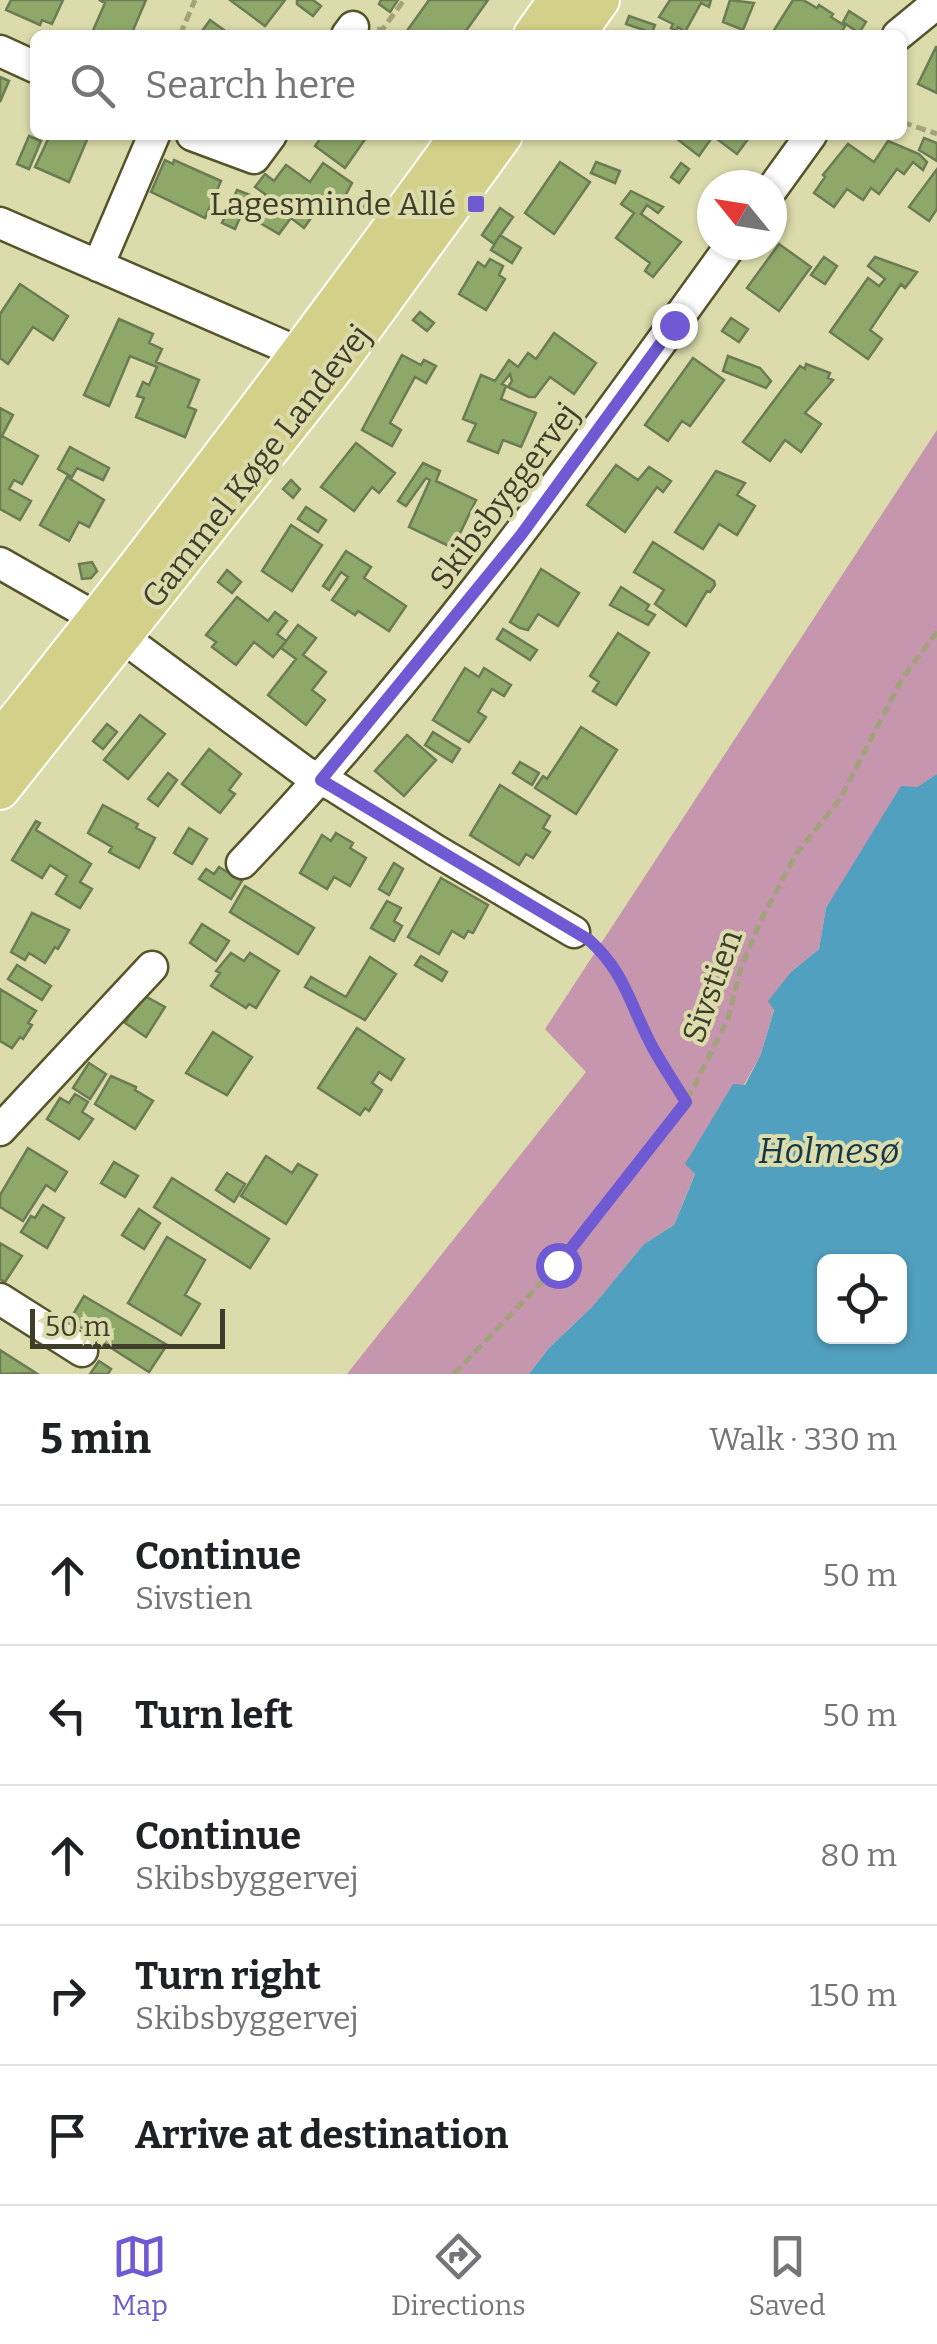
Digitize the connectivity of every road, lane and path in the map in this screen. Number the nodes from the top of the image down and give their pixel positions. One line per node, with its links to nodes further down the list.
1 (195, 0): 5 (path)
2 (558, 0): 6 (main road)
3 (600, 0): 7 (main road)
4 (937, 3): 8 (street)
5 (182, 30)
6 (537, 30)
7 (579, 30)
8 (904, 30)
9 (0, 51): 10 (street)
10 (30, 65)
11 (907, 124): 12 (path)
12 (937, 134)
13 (152, 140): 22 (street)
14 (205, 140): 15 (street)
15 (267, 140)
16 (457, 140): 23 (main road, Gammel Køge Landevej)
17 (499, 140): 23 (main road, Gammel Køge Landevej)
18 (807, 140): 19 (street)
19 (786, 170)
20 (3, 229): 22 (street)
21 (720, 260): 28 (street, Skibsbyggervej)
22 (98, 266): 23 (street)
23 (318, 361): 25 (main road, Gammel Køge Landevej)
24 (0, 563): 25 (street)
25 (111, 628): 27 (main road, Gammel Køge Landevej); 28 (street); 29 (main road, Gammel Køge Landevej)
26 (937, 632): 33 (path, Sivstien)
27 (0, 740)
28 (321, 780): 30 (street, Skibsbyggervej); 31 (street)
29 (0, 790)
30 (242, 863)
31 (574, 932): 33 (path)
32 (152, 966): 34 (street)
33 (686, 1102): 37 (path, Sivstien)
34 (0, 1130)
35 (0, 1300): 36 (street)
36 (82, 1351)
37 (454, 1374)

